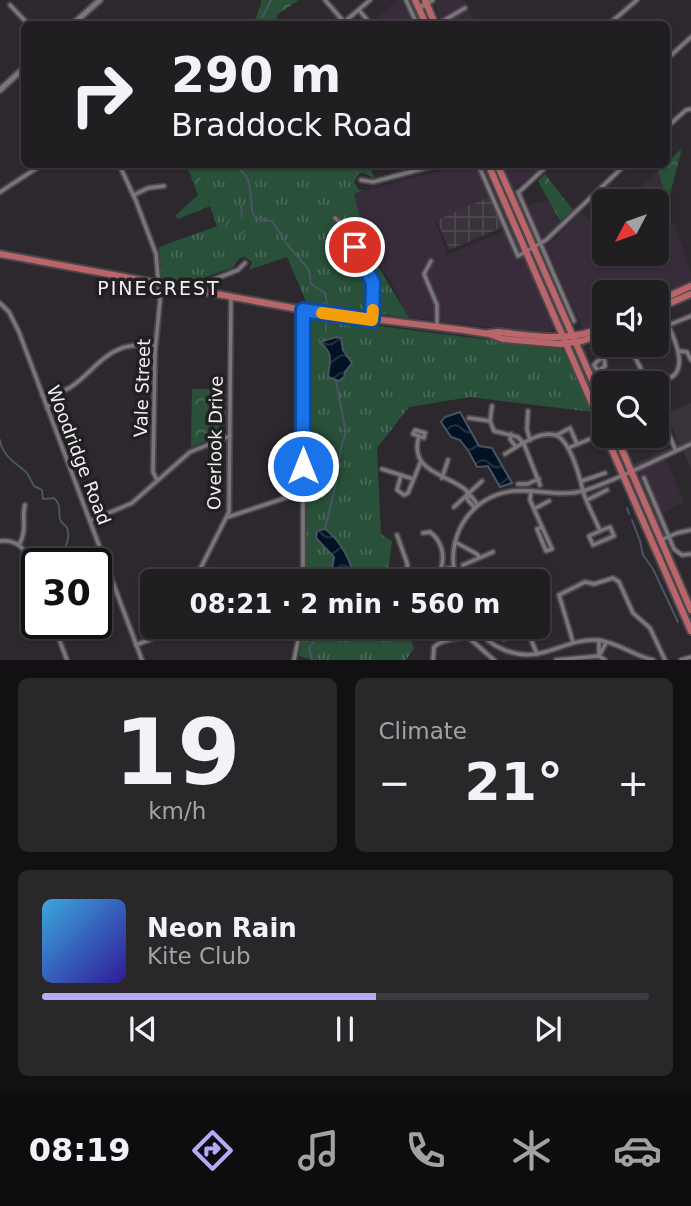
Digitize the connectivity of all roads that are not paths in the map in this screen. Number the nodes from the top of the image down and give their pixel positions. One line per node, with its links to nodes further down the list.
1 (100, 0): 14 (street)
2 (325, 0): 15 (street)
3 (370, 0): 11 (street)
4 (406, 0): 12 (street)
5 (415, 0): 9 (main road)
6 (638, 0): 22 (street)
7 (428, 1): 9 (street); 20 (main road)
8 (10, 5): 13 (street)
9 (419, 8): 12 (street); 19 (main road)
10 (465, 8): 21 (street)
11 (359, 10): 16 (street); 17 (street)
12 (412, 12): 18 (street)
13 (25, 21)
14 (76, 21)
15 (342, 21)
16 (347, 21)
17 (368, 21)
18 (416, 21)
19 (425, 21)
20 (438, 21)
21 (442, 21)
22 (613, 21)
23 (691, 37): 24 (street)
24 (670, 56)
25 (21, 71): 26 (street)
26 (0, 90)
27 (691, 109): 28 (street)
28 (670, 124)
29 (37, 168): 39 (street)
30 (121, 168): 41 (street, Vale Street)
31 (425, 168): 37 (street)
32 (480, 168): 47 (street)
33 (490, 168): 46 (main road)
34 (498, 168): 42 (main road)
35 (544, 168): 40 (street)
36 (622, 168): 50 (street)
37 (361, 180)
38 (164, 186): 41 (street)
39 (0, 192)
40 (518, 192): 42 (street); 43 (street)
41 (134, 195): 58 (street, Vale Street)
42 (510, 196): 44 (main road)
43 (527, 212): 44 (street); 48 (street)
44 (519, 215): 49 (main road)
45 (335, 218): 72 (street)
46 (511, 218): 47 (street); 52 (main road)
47 (503, 222): 52 (street)
48 (534, 228): 49 (street); 50 (street)
49 (527, 233): 51 (main road)
50 (540, 243): 51 (street); 56 (street)
51 (533, 248): 52 (street); 57 (main road)
52 (526, 251): 71 (main road)
53 (0, 254): 58 (main road)
54 (431, 261): 75 (street)
55 (245, 263): 61 (street)
56 (552, 271): 57 (street); 69 (street)
57 (546, 276): 69 (main road)
58 (158, 283): 59 (main road); 63 (street, Vale Street)
59 (170, 285): 61 (main road); 63 (street)
60 (691, 286): 65 (main road)
61 (190, 289): 64 (main road)
62 (691, 294): 66 (main road)
63 (160, 296): 83 (street, Vale Street)
64 (231, 296): 68 (main road); 99 (street, Overlook Drive)
65 (669, 299)
66 (669, 301)
67 (0, 303): 90 (street, Woodridge Road)
68 (303, 310): 72 (main road); 133 (street)
69 (567, 312): 73 (street); 81 (main road)
70 (691, 316): 74 (street)
71 (555, 317): 80 (main road); 82 (main road)
72 (372, 320): 75 (main road)
73 (575, 321)
74 (669, 326)
75 (437, 327): 78 (main road)
76 (669, 328): 84 (street)
77 (592, 332): 81 (main road)
78 (489, 334): 80 (main road); 82 (main road)
79 (592, 336): 81 (main road)
80 (540, 337): 82 (main road)
81 (575, 340): 82 (main road); 89 (main road)
82 (565, 341): 92 (main road)
83 (155, 345): 91 (street); 125 (street, Vale Street)
84 (679, 351): 86 (street); 88 (street)
85 (604, 358): 87 (street)
86 (691, 360)
87 (642, 371)
88 (669, 377)
89 (592, 379)
90 (42, 395): 91 (street); 94 (street, Woodridge Road)
91 (55, 395): 94 (street)
92 (592, 403)
93 (492, 406): 97 (street)
94 (47, 409): 143 (street, Woodridge Road)
95 (528, 411): 104 (street)
96 (469, 418): 97 (street)
97 (490, 421): 98 (street)
98 (511, 434): 105 (street); 108 (street)
99 (230, 435): 125 (street); 142 (street, Overlook Drive)
100 (557, 435): 104 (street); 106 (street); 109 (street)
101 (669, 435): 112 (street)
102 (419, 436): 115 (street)
103 (590, 439): 106 (street)
104 (530, 440): 105 (street)
105 (524, 444): 108 (street); 124 (street)
106 (577, 444): 109 (street)
107 (691, 444): 112 (street)
108 (517, 448): 113 (street)
109 (568, 448): 127 (street)
110 (611, 448): 119 (main road)
111 (621, 448): 117 (main road)
112 (676, 451): 117 (street)
113 (505, 454)
114 (448, 460): 121 (street)
115 (421, 461): 121 (street); 123 (street)
116 (382, 469): 120 (street)
117 (631, 470): 119 (street); 141 (main road)
118 (605, 473): 127 (street)
119 (623, 474): 132 (street); 164 (main road)
120 (401, 475): 123 (street); 123 (street)
121 (442, 478): 134 (street)
122 (644, 478): 141 (street)
123 (413, 479)
124 (539, 479): 128 (street); 129 (street)
125 (157, 480): 143 (street)
126 (482, 481): 134 (street)
127 (582, 481): 132 (street)
128 (518, 484)
129 (540, 485)
130 (607, 490): 135 (street)
131 (531, 491): 132 (street); 138 (street); 140 (street)
132 (583, 491): 135 (street)
133 (303, 492): 142 (street); 159 (street)
134 (467, 495): 138 (street); 139 (street)
135 (587, 500): 146 (street)
136 (549, 502): 140 (street)
137 (25, 505): 152 (street)
138 (477, 506): 151 (street)
139 (454, 507)
140 (534, 509): 144 (street)
141 (653, 513): 149 (main road)
142 (228, 517): 158 (street, Overlook Drive)
143 (90, 521): 175 (street, Woodridge Road)
144 (542, 527): 144 (street)
145 (691, 530): 149 (street)
146 (600, 531): 146 (street)
147 (423, 533): 161 (street)
148 (397, 535): 160 (street)
149 (664, 539): 155 (street); 163 (main road)
150 (0, 541): 152 (street)
151 (455, 542): 156 (street); 162 (street)
152 (19, 545): 153 (street)
153 (22, 548)
154 (493, 552): 156 (street)
155 (691, 554)
156 (480, 558): 157 (street)
157 (463, 565)
158 (200, 569)
159 (303, 569)
160 (408, 569)
161 (442, 569)
162 (454, 569)
163 (691, 610)
164 (691, 631)
165 (59, 639): 179 (street)
166 (151, 639): 175 (street)
167 (298, 639): 181 (street)
168 (461, 639): 182 (street)
169 (469, 639): 183 (street)
170 (486, 639): 176 (street)
171 (531, 639): 176 (street)
172 (599, 640): 173 (street); 174 (street); 177 (street)
173 (573, 642): 176 (street); 187 (street)
174 (606, 642): 177 (street); 186 (street)
175 (136, 645): 180 (street, Woodridge Road)
176 (537, 654)
177 (599, 656): 184 (street); 185 (street)
178 (691, 657): 188 (street)
179 (67, 660)
180 (142, 660)
181 (294, 660)
182 (433, 660)
183 (494, 660)
184 (556, 660)
185 (605, 660)
186 (653, 660)
187 (665, 660)
188 (681, 660)

